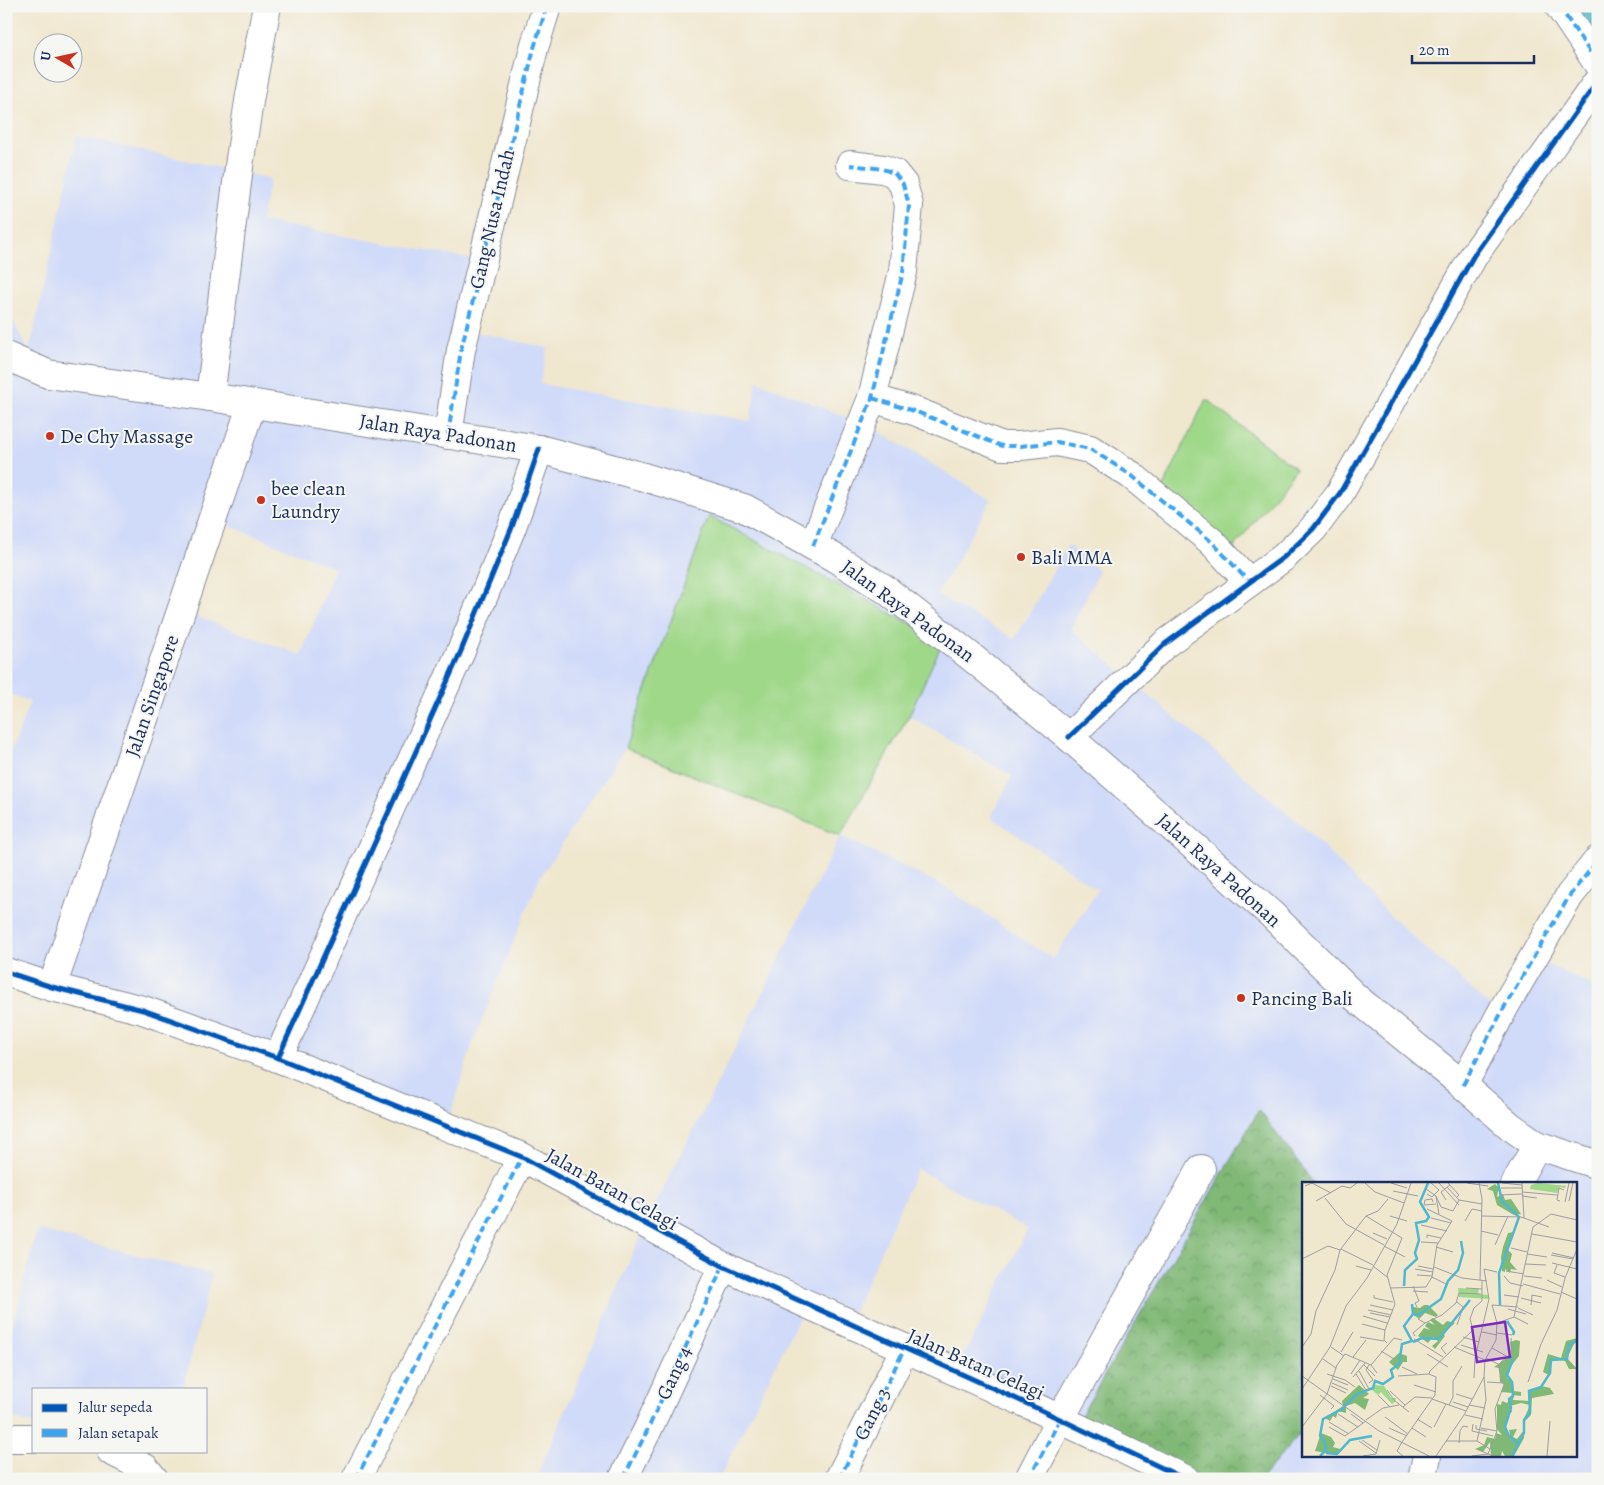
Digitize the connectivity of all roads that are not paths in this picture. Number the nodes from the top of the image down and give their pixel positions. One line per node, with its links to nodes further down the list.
1 (267, 6): 8 (street)
2 (547, 6): 11 (street, Gang Nusa Indah)
3 (1559, 6): 4 (street)
4 (1598, 64)
5 (1598, 81): 14 (street)
6 (850, 165): 9 (street)
7 (6, 356): 8 (street, Jalan Raya Padonan)
8 (210, 397): 10 (street, Jalan Raya Padonan)
9 (872, 398): 13 (street); 14 (street)
10 (252, 404): 11 (street, Jalan Raya Padonan); 18 (street, Jalan Singapore)
11 (448, 435): 12 (street, Jalan Raya Padonan)
12 (539, 449): 13 (street, Jalan Raya Padonan); 19 (street)
13 (813, 546): 15 (street, Jalan Raya Padonan)
14 (1249, 582): 15 (street)
15 (1069, 736): 20 (street, Jalan Raya Padonan)
16 (1598, 860): 20 (street)
17 (6, 972): 18 (street, Jalan Batan Celagi)
18 (52, 987): 19 (street, Jalan Batan Celagi)
19 (278, 1058): 22 (street, Jalan Batan Celagi)
20 (1463, 1085): 21 (street, Jalan Raya Padonan)
21 (1538, 1145): 23 (street, Jalan Raya Padonan); 25 (street)
22 (522, 1156): 26 (street, Jalan Batan Celagi); 34 (street)
23 (1598, 1165)
24 (1201, 1169): 28 (street)
25 (1516, 1182)
26 (723, 1266): 27 (street, Jalan Batan Celagi); 35 (street, Gang 4)
27 (905, 1348): 28 (street, Jalan Batan Celagi); 36 (street, Gang 3)
28 (1060, 1419): 37 (street); 38 (street, Jalan Batan Celagi)
29 (6, 1438): 30 (street)
30 (32, 1438)
31 (113, 1452): 33 (street)
32 (1427, 1458): 39 (street)
33 (154, 1479)
34 (356, 1479)
35 (623, 1479)
36 (839, 1479)
37 (1029, 1479)
38 (1185, 1479)
39 (1422, 1479)

